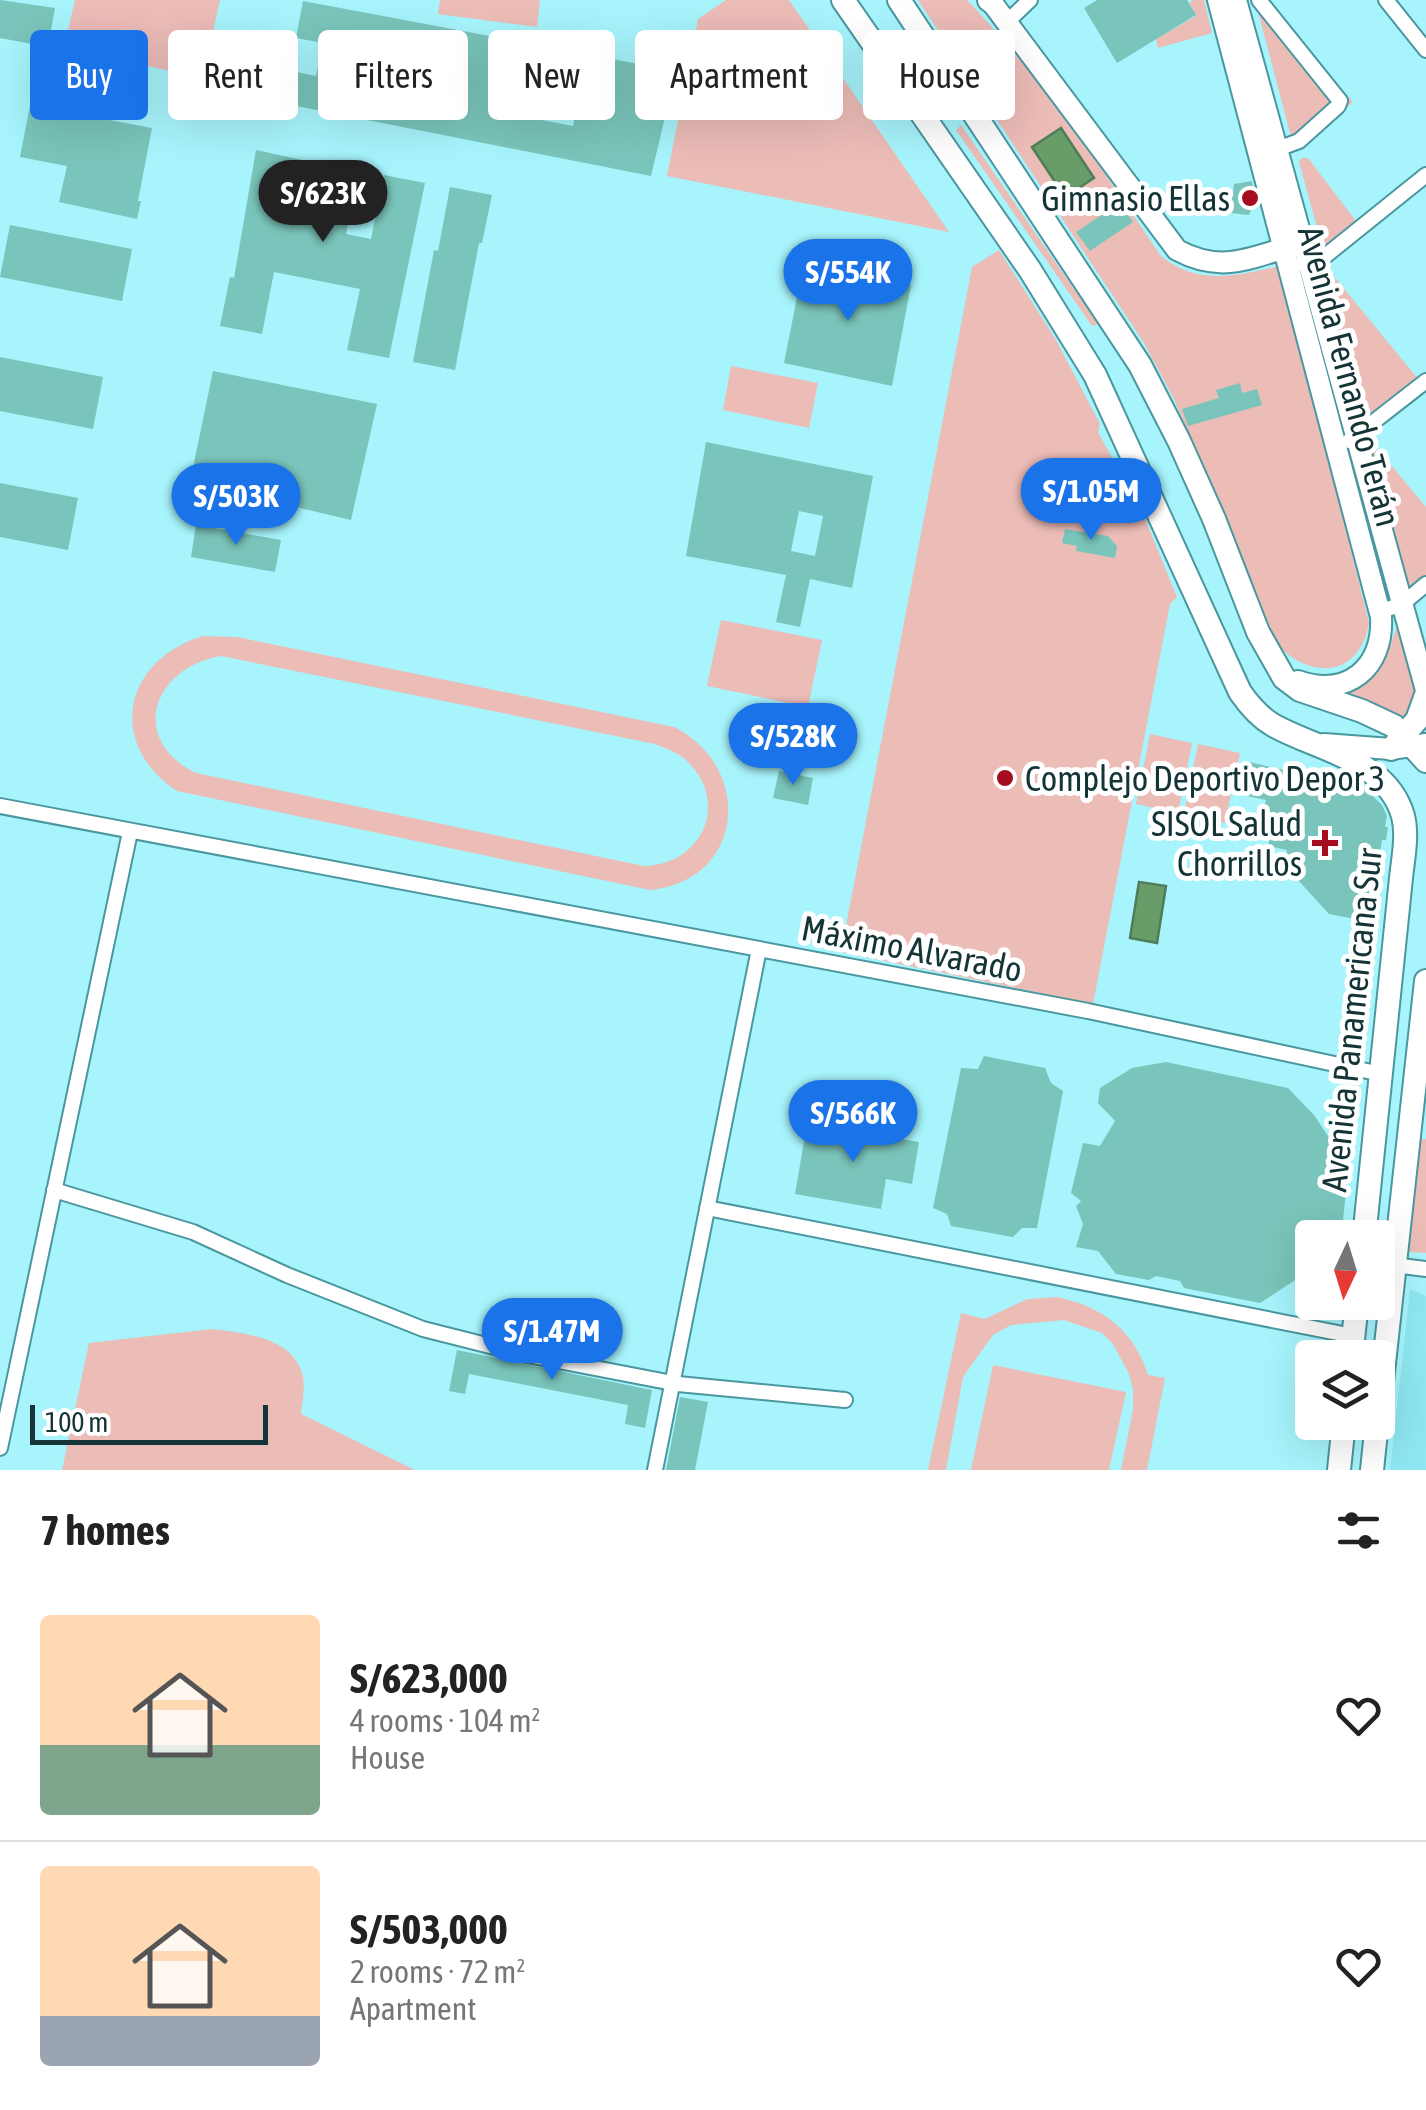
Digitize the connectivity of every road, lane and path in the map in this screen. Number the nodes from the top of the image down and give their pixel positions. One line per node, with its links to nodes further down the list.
1 (843, 0): 21 (main road, Avenida Panamericana Sur)
2 (899, 0): 19 (main road)
3 (1030, 0): 9 (street)
4 (1218, 0): 13 (main road, Avenida Fernando Terán)
5 (1236, 0): 11 (main road, Avenida Fernando Terán)
6 (1259, 0): 11 (street)
7 (1386, 0): 10 (street)
8 (991, 1): 9 (main road)
9 (1008, 21): 13 (main road)
10 (1426, 50)
11 (1275, 150): 13 (main road, Avenida Fernando Terán)
12 (1426, 174): 13 (street)
13 (1294, 256): 15 (main road, Avenida Fernando Terán); 16 (main road, Avenida Fernando Terán)
14 (1426, 381): 15 (street)
15 (1357, 437): 16 (street); 18 (main road, Avenida Fernando Terán)
16 (1336, 448): 18 (main road, Avenida Fernando Terán)
17 (1426, 584): 18 (street)
18 (1390, 608): 19 (main road, Avenida Fernando Terán); 20 (main road, Avenida Fernando Terán)
19 (1276, 666): 22 (main road)
20 (1426, 692): 22 (main road)
21 (1307, 742): 22 (main road); 27 (main road, Avenida Panamericana Sur)
22 (1412, 747)
23 (0, 806): 24 (street, Máximo Alvarado)
24 (130, 832): 25 (street, Máximo Alvarado); 28 (street)
25 (758, 950): 27 (street, Máximo Alvarado); 29 (street)
26 (1425, 996): 31 (main road, Avenida Panamericana Sur)
27 (1381, 1074): 30 (main road, Avenida Panamericana Sur)
28 (54, 1190): 35 (street); 39 (street)
29 (707, 1208): 34 (street); 35 (street)
30 (1366, 1220)
31 (1392, 1220)
32 (1395, 1265): 33 (street)
33 (1426, 1269)
34 (1320, 1340)
35 (672, 1383): 36 (street); 40 (street)
36 (844, 1400)
37 (1342, 1440): 41 (main road)
38 (1375, 1440): 42 (main road, Avenida Panamericana Sur)
39 (0, 1448)
40 (655, 1470)
41 (1338, 1470)
42 (1372, 1470)

